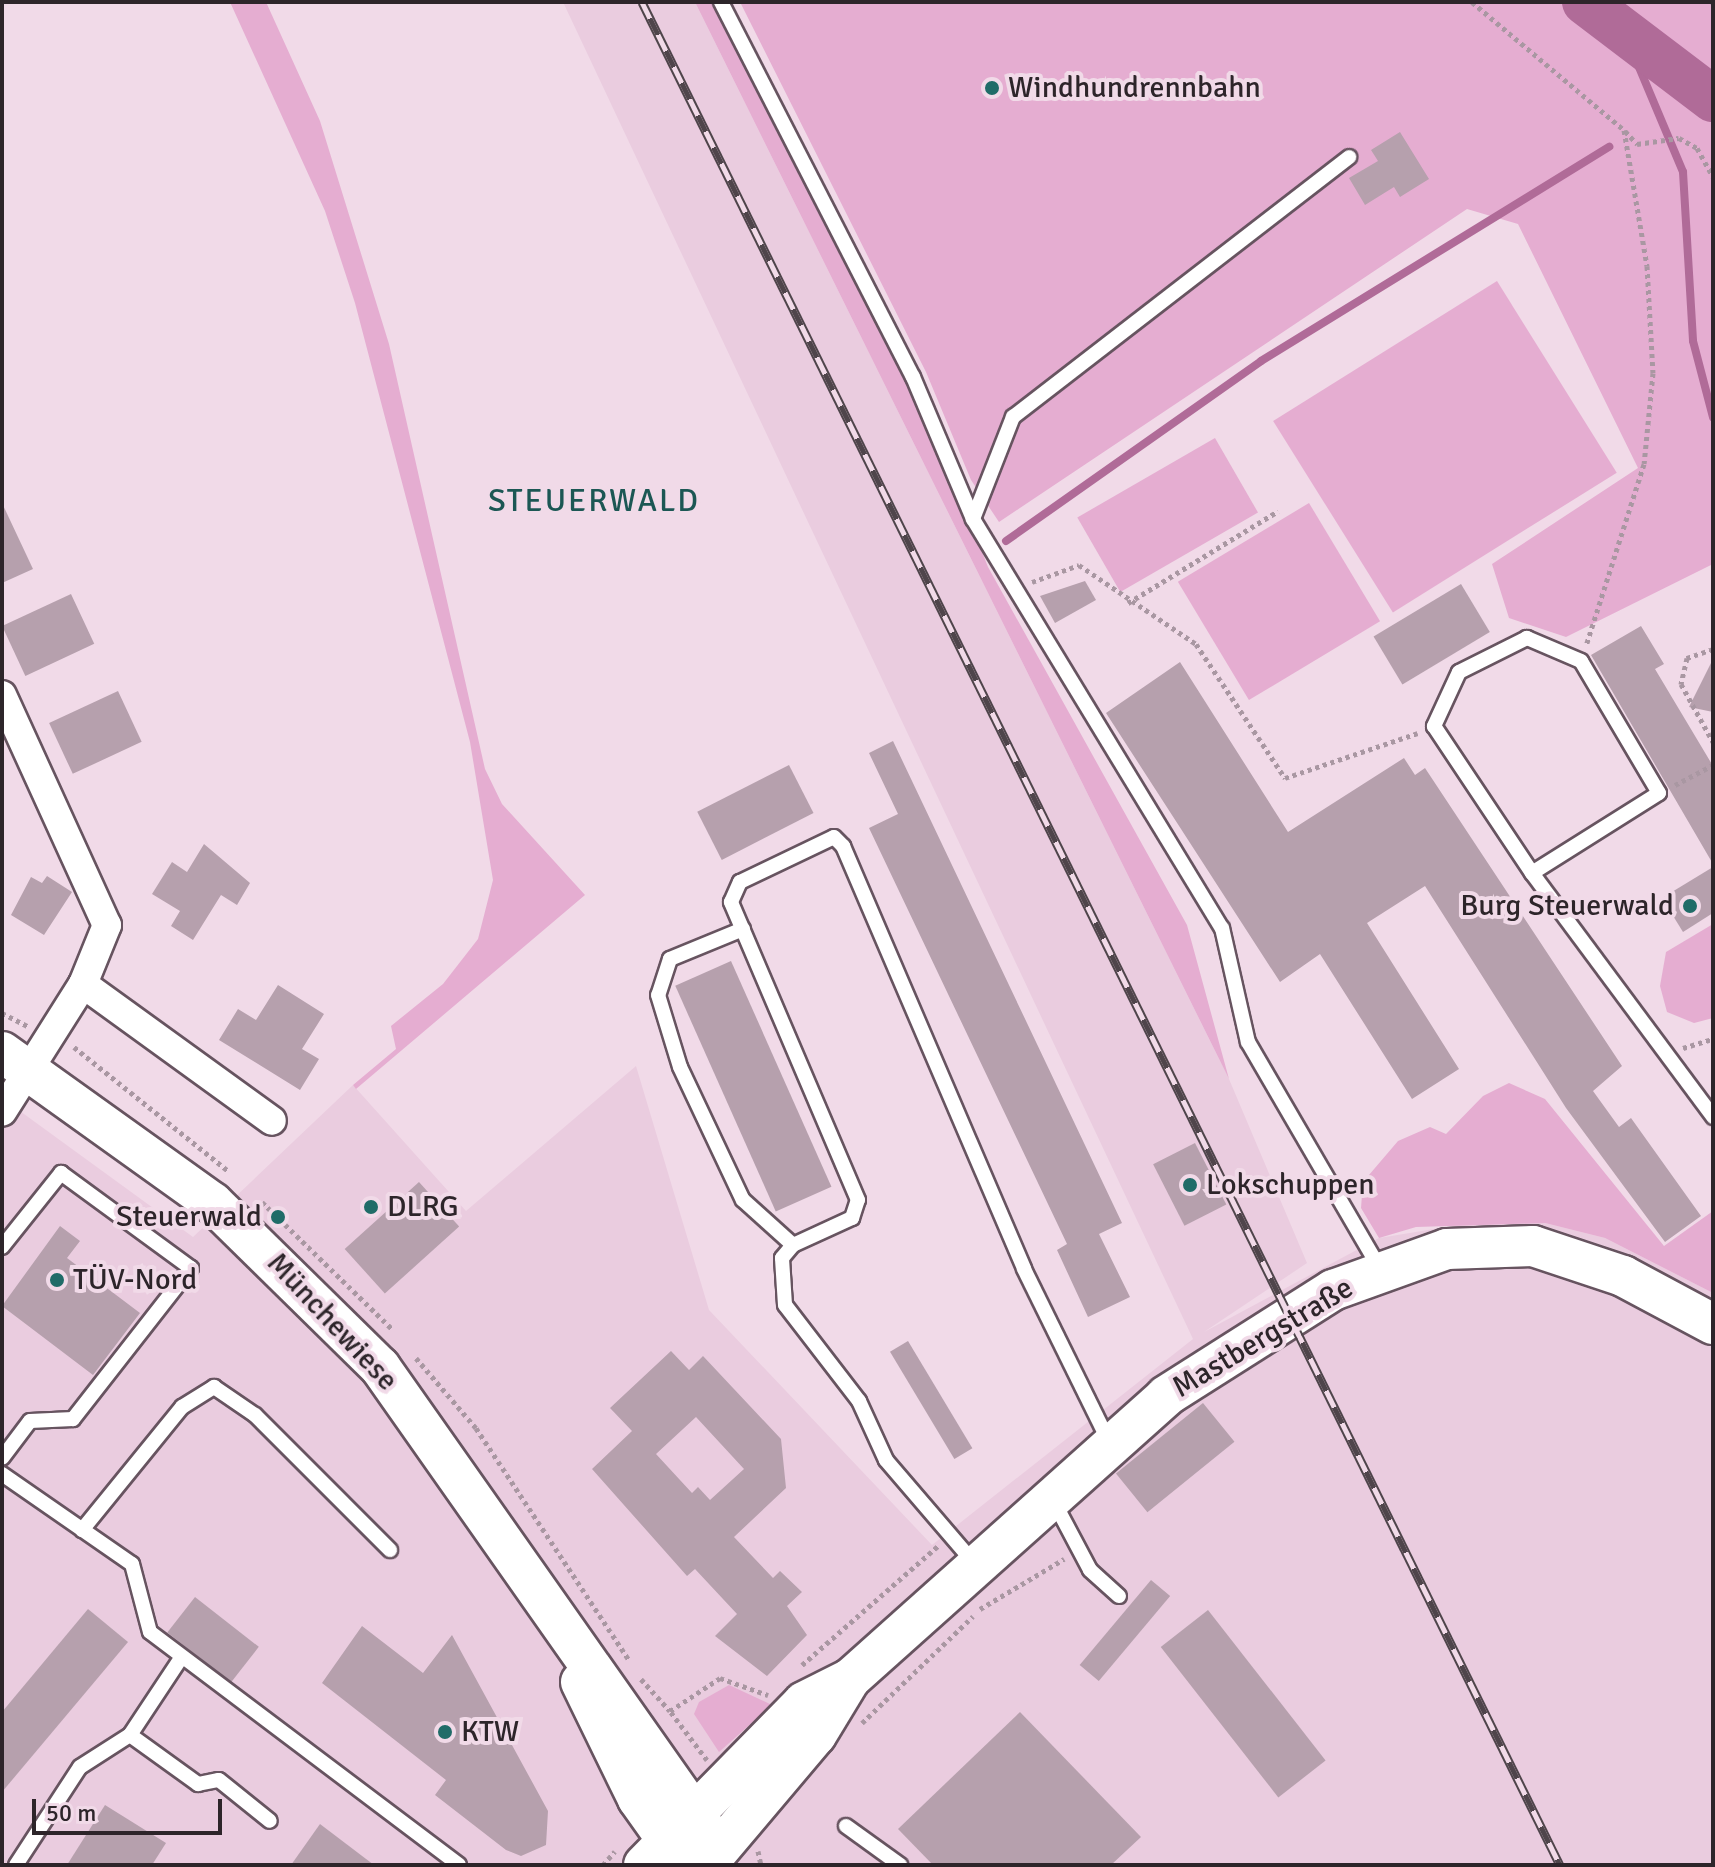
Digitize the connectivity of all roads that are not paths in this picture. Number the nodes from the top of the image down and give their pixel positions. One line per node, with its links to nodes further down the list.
1 (721, 2): 3 (lane)
2 (1349, 157): 3 (lane)
3 (973, 519): 14 (lane)
4 (6, 710): 7 (street)
5 (1532, 873): 5 (lane); 10 (lane)
6 (743, 929): 12 (lane); 12 (lane); 16 (lane)
7 (83, 984): 8 (street); 11 (street)
8 (17, 1060): 9 (street); 23 (main road, Münchewiese)
9 (2, 1112)
10 (1713, 1117)
11 (272, 1121)
12 (793, 1245): 22 (lane)
13 (2, 1247): 17 (lane)
14 (1380, 1269): 15 (main road, Mastbergstraße); 16 (main road, Mastbergstraße)
15 (1713, 1324)
16 (1110, 1444): 19 (main road, Mastbergstraße)
17 (2, 1458)
18 (2, 1474): 20 (lane)
19 (1053, 1500): 22 (main road, Mastbergstraße); 24 (lane)
20 (82, 1530): 21 (lane); 25 (lane)
21 (390, 1550)
22 (977, 1567): 26 (main road, Mastbergstraße)
23 (534, 1585): 28 (main road, Münchewiese); 31 (main road, Münchewiese)
24 (1119, 1596)
25 (181, 1658): 27 (lane); 33 (lane)
26 (850, 1679): 28 (main road, Mastbergstraße); 31 (main road, Mastbergstraße)
27 (130, 1735): 29 (lane); 32 (lane)
28 (693, 1811): 31 (main road, Mastbergstraße)
29 (270, 1821)
30 (846, 1826): 34 (lane)
31 (692, 1858)
32 (16, 1865)
33 (459, 1865)
34 (900, 1865)

